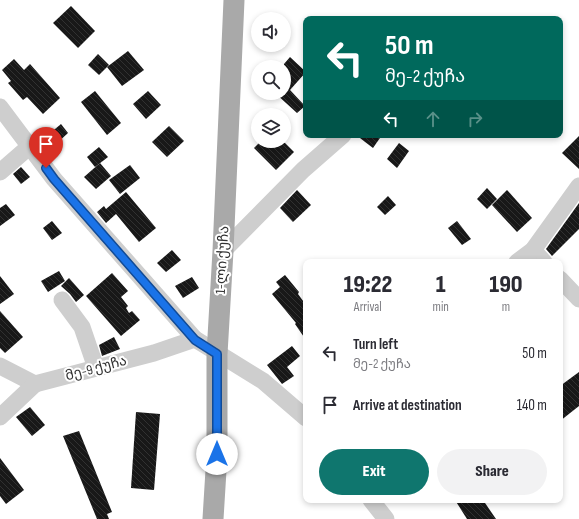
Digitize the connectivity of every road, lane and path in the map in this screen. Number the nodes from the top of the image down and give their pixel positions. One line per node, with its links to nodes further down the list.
1 (234, 0): 7 (main road, 1-ლი ქუჩა)
2 (0, 107): 4 (street)
3 (340, 138): 7 (street)
4 (30, 146): 5 (street); 13 (street)
5 (0, 172)
6 (579, 186): 8 (street)
7 (224, 251): 14 (main road, 1-ლი ქუჩა)
8 (538, 256): 9 (street)
9 (528, 259)
10 (563, 282): 11 (street)
11 (579, 298)
12 (62, 300): 16 (street)
13 (195, 340): 14 (street); 16 (street, მე-9 ქუჩა)
14 (217, 354): 18 (street); 21 (main road, 1-ლი ქუჩა)
15 (0, 366): 17 (street)
16 (96, 368): 17 (street, მე-9 ქუჩა)
17 (35, 384): 19 (street)
18 (303, 415)
19 (0, 417)
20 (373, 503): 22 (street)
21 (213, 519)
22 (386, 519)

